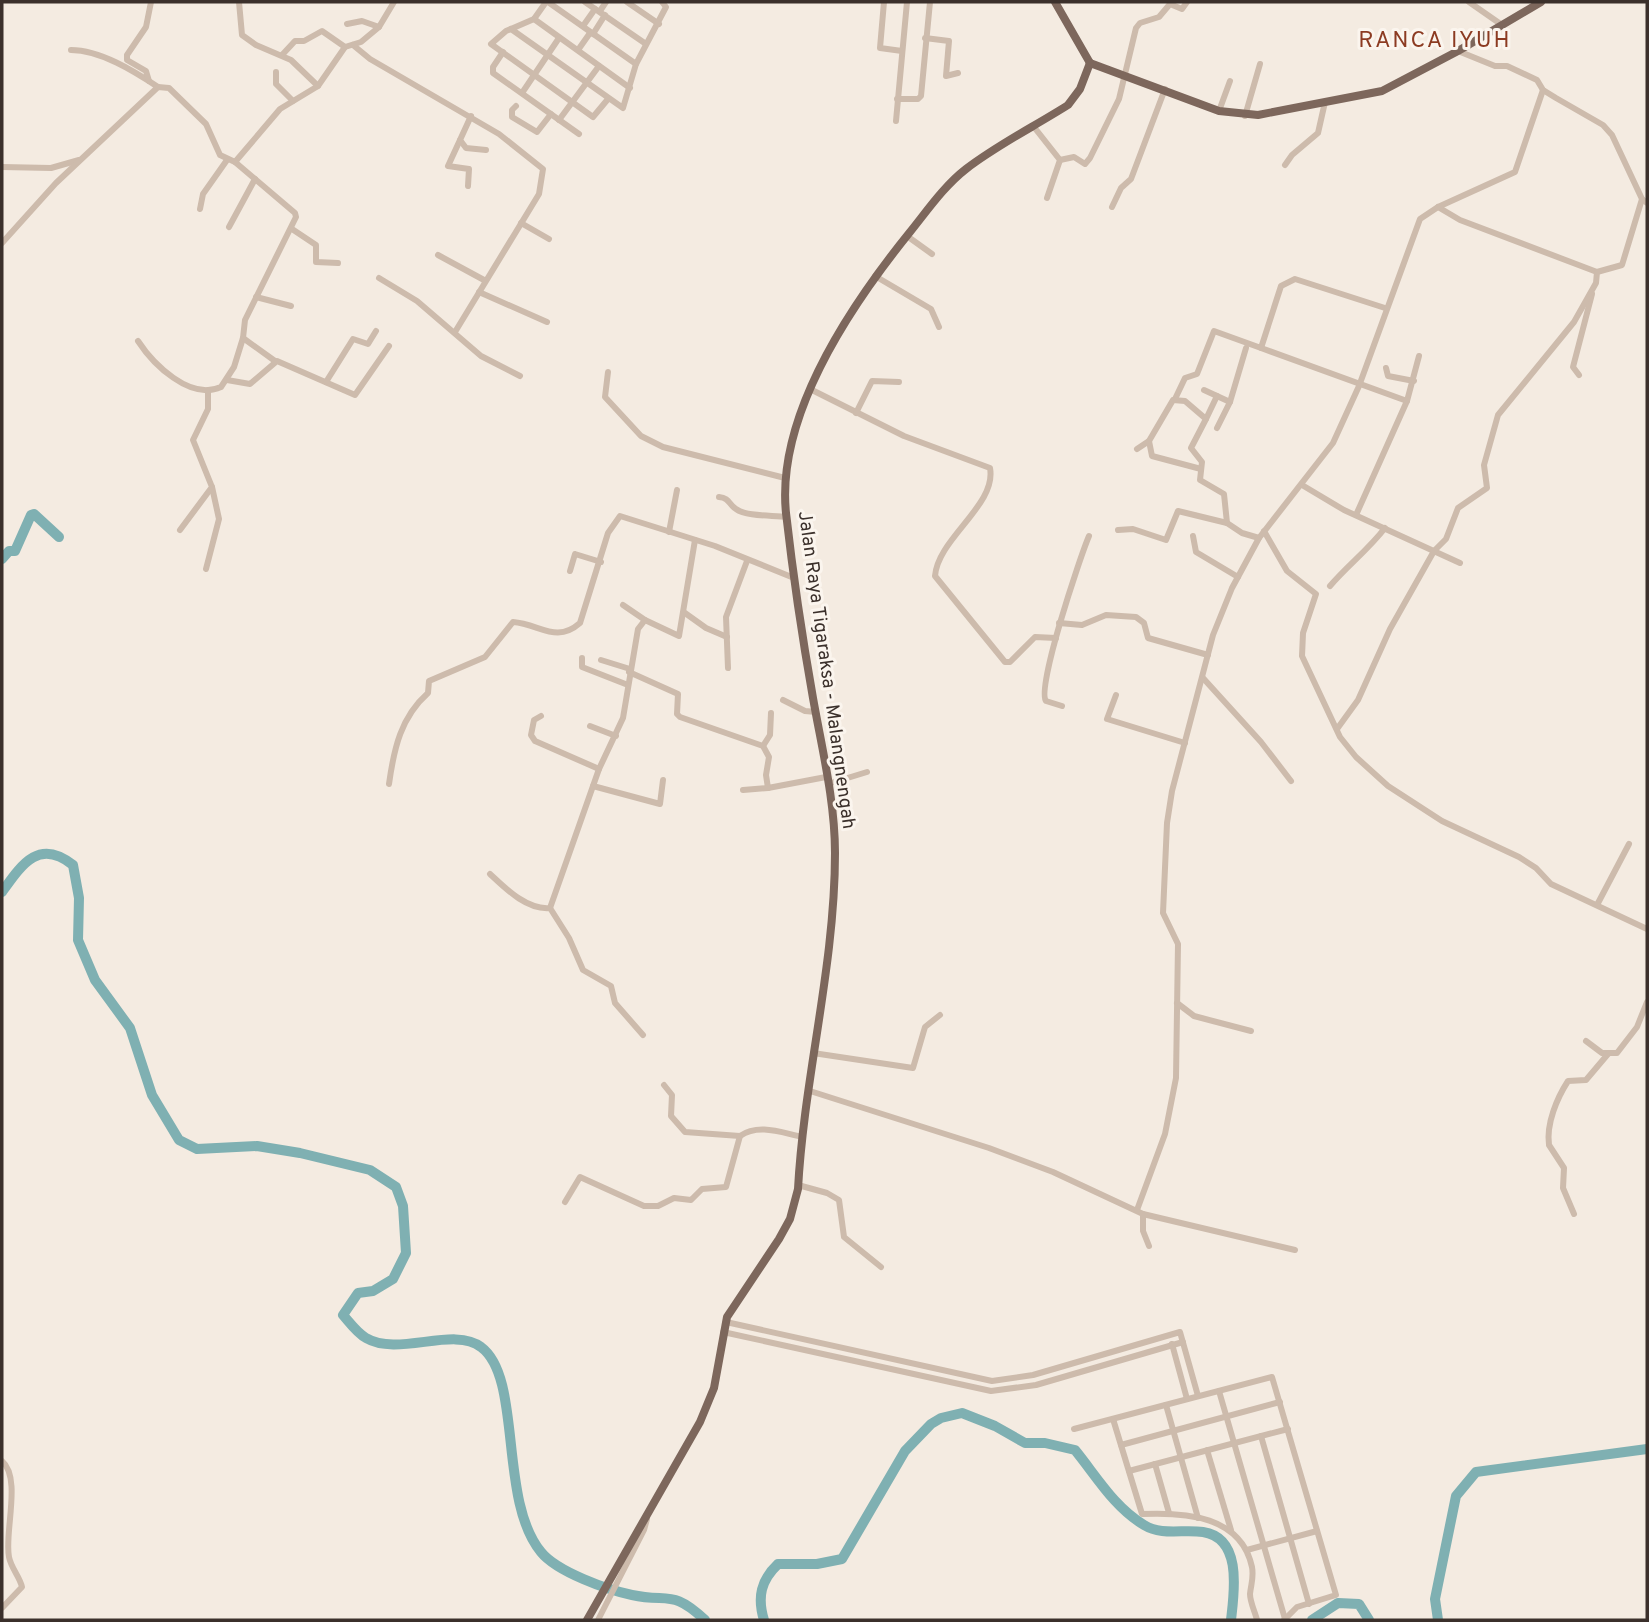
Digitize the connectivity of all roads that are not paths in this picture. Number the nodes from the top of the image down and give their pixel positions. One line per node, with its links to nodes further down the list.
1 (151, 2): 45 (street)
2 (239, 2): 35 (street)
3 (394, 2): 22 (street)
4 (547, 2): 17 (street); 21 (street)
5 (585, 2): 16 (street)
6 (606, 2): 16 (street)
7 (627, 2): 19 (street)
8 (662, 2): 19 (street)
9 (884, 2): 32 (street)
10 (907, 2): 32 (street)
11 (930, 2): 26 (street)
12 (1055, 2): 37 (main road)
13 (1187, 2): 44 (street)
14 (1469, 2): 20 (street)
15 (1541, 2): 20 (main road)
16 (600, 12): 21 (street); 24 (street); 27 (street)
17 (534, 19): 23 (street); 25 (street)
18 (347, 24): 22 (street)
19 (659, 24): 27 (street)
20 (1502, 24): 33 (main road)
21 (583, 26): 24 (street)
22 (379, 27): 28 (street)
23 (511, 29): 34 (street); 36 (street)
24 (592, 34): 31 (street); 38 (street)
25 (559, 38): 31 (street); 36 (street)
26 (925, 38): 42 (street); 55 (street)
27 (646, 44): 38 (street)
28 (353, 45): 29 (street); 62 (street)
29 (345, 47): 35 (street); 48 (street)
30 (71, 50): 45 (street)
31 (578, 50): 40 (street)
32 (902, 51): 55 (street)
33 (1458, 51): 52 (street); 58 (main road)
34 (503, 52): 43 (street); 53 (street)
35 (282, 55): 48 (street)
36 (546, 55): 43 (street); 47 (street)
37 (1090, 63): 44 (main road); 66 (main road, Jalan Raya Tigaraksa - Malangnengah)
38 (636, 64): 50 (street)
39 (1260, 64): 63 (street)
40 (599, 66): 47 (street); 50 (street)
41 (276, 72): 56 (street)
42 (958, 73)
43 (534, 74): 53 (street); 57 (street)
44 (1126, 75): 51 (main road); 72 (street)
45 (149, 81): 49 (street)
46 (1230, 81): 60 (street)
47 (587, 83): 54 (street); 57 (street)
48 (318, 86): 56 (street)
49 (158, 87): 70 (street); 71 (street)
50 (630, 88): 54 (street)
51 (1164, 89): 60 (main road); 82 (street)
52 (1543, 90): 81 (street); 83 (street)
53 (522, 93): 61 (street)
54 (608, 99): 57 (street)
55 (897, 99): 65 (street)
56 (293, 101): 73 (street)
57 (573, 101): 64 (street)
58 (1325, 102): 63 (main road); 75 (street)
59 (516, 106): 61 (street)
60 (1219, 111): 63 (main road)
61 (551, 114): 64 (street)
62 (471, 116): 68 (street); 85 (street)
63 (1245, 116)
64 (559, 120): 67 (street)
65 (896, 121)
66 (1034, 127): 72 (street); 88 (main road, Jalan Raya Tigaraksa - Malangnengah)
67 (579, 134)
68 (460, 140): 69 (street); 76 (street)
69 (486, 150)
70 (82, 159): 77 (street); 90 (street)
71 (227, 160): 73 (street); 84 (street)
72 (1060, 160): 80 (street)
73 (235, 162): 78 (street)
74 (439, 164): 76 (street)
75 (1285, 165)
76 (448, 166): 79 (street)
77 (2, 167)
78 (254, 179): 86 (street); 87 (street)
79 (468, 186)
80 (1047, 198)
81 (1645, 201): 94 (street)
82 (1112, 207)
83 (1438, 207): 94 (street); 102 (street)
84 (200, 209)
85 (521, 223): 89 (street); 97 (street)
86 (229, 227)
87 (292, 229): 93 (street); 100 (street)
88 (907, 236): 91 (street); 95 (main road, Jalan Raya Tigaraksa - Malangnengah)
89 (549, 239)
90 (2, 243)
91 (932, 254)
92 (438, 255): 97 (street)
93 (338, 263)
94 (1597, 272): 99 (street)
95 (876, 276): 104 (street); 124 (main road, Jalan Raya Tigaraksa - Malangnengah)
96 (379, 278): 106 (street)
97 (484, 280): 98 (street)
98 (479, 292): 103 (street); 106 (street)
99 (1591, 292): 116 (street); 153 (street)
100 (256, 297): 101 (street); 107 (street)
101 (291, 306)
102 (1385, 308): 111 (street); 122 (street)
103 (547, 322)
104 (939, 327)
105 (376, 331): 120 (street)
106 (455, 332): 117 (street)
107 (243, 338): 113 (street); 118 (street)
108 (138, 341): 123 (street)
109 (389, 346): 120 (street)
110 (1246, 348): 129 (street)
111 (1261, 348): 122 (street); 127 (street)
112 (1419, 356): 119 (street)
113 (275, 361): 118 (street); 120 (street)
114 (1386, 368): 119 (street)
115 (608, 372): 136 (street)
116 (1578, 375)
117 (520, 376)
118 (227, 380): 123 (street)
119 (1414, 381): 128 (street)
120 (326, 382)
121 (899, 382): 130 (street)
122 (1359, 386): 128 (street); 137 (street)
123 (208, 390): 138 (street)
124 (812, 390): 130 (street); 136 (main road, Jalan Raya Tigaraksa - Malangnengah)
125 (1204, 390): 126 (street)
126 (1217, 396): 129 (street); 131 (street)
127 (1175, 399): 131 (street); 133 (street)
128 (1407, 401): 141 (street)
129 (1230, 402): 132 (street)
130 (856, 413): 167 (street)
131 (1206, 419): 135 (street)
132 (1217, 428)
133 (1149, 442): 134 (street); 135 (street)
134 (1137, 449)
135 (1201, 470): 143 (street)
136 (785, 478): 142 (main road, Jalan Raya Tigaraksa - Malangnengah)
137 (1302, 485): 141 (street); 147 (street)
138 (212, 487): 145 (street); 157 (street)
139 (677, 490): 148 (street)
140 (719, 497): 142 (street)
141 (1356, 515): 144 (street)
142 (787, 517): 160 (main road, Jalan Raya Tigaraksa - Malangnengah)
143 (1227, 523): 146 (street); 151 (street)
144 (1385, 528): 153 (street); 161 (street)
145 (180, 530)
146 (1118, 530)
147 (1264, 531): 151 (street); 182 (street)
148 (669, 532): 152 (street); 155 (street)
149 (1089, 536): 165 (street)
150 (1193, 536): 159 (street)
151 (1259, 538): 159 (street)
152 (695, 540): 154 (street); 163 (street)
153 (1434, 551): 156 (street); 182 (street)
154 (747, 561): 160 (street); 166 (street)
155 (601, 562): 158 (street); 191 (street)
156 (1460, 563)
157 (206, 569)
158 (570, 570)
159 (1238, 577): 168 (street)
160 (794, 578): 178 (main road, Jalan Raya Tigaraksa - Malangnengah)
161 (1330, 586)
162 (622, 605): 164 (street)
163 (685, 613): 164 (street); 166 (street)
164 (645, 620): 172 (street)
165 (1059, 623): 167 (street); 168 (street)
166 (727, 637): 171 (street)
167 (1056, 638): 177 (street)
168 (1208, 655): 173 (street)
169 (583, 657): 174 (street)
170 (601, 660): 172 (street)
171 (728, 668)
172 (629, 671): 174 (street); 185 (street)
173 (1203, 678): 184 (street); 190 (street)
174 (628, 685): 183 (street)
175 (1116, 695): 184 (street)
176 (783, 700): 178 (street)
177 (1062, 706)
178 (816, 712): 189 (main road, Jalan Raya Tigaraksa - Malangnengah)
179 (771, 713): 185 (street)
180 (541, 716): 186 (street)
181 (590, 726): 183 (street)
182 (1337, 729): 197 (street)
183 (616, 736): 186 (street)
184 (1185, 743): 201 (street)
185 (763, 746): 193 (street)
186 (599, 769): 192 (street)
187 (867, 772): 189 (street)
188 (663, 780): 192 (street)
189 (827, 780): 193 (street); 206 (main road, Jalan Raya Tigaraksa - Malangnengah)
190 (1291, 781)
191 (389, 783)
192 (593, 786): 198 (street)
193 (768, 788): 194 (street)
194 (743, 790)
195 (1629, 844): 197 (street)
196 (491, 874): 198 (street)
197 (1597, 905): 199 (street)
198 (550, 908): 204 (street)
199 (1647, 929)
200 (1647, 1002): 207 (street)
201 (1177, 1003): 203 (street); 214 (street)
202 (940, 1015): 206 (street)
203 (1251, 1031)
204 (643, 1035)
205 (1586, 1041): 207 (street)
206 (813, 1053): 209 (main road, Jalan Raya Tigaraksa - Malangnengah)
207 (1608, 1054): 215 (street)
208 (664, 1085): 210 (street)
209 (810, 1091): 211 (main road, Jalan Raya Tigaraksa - Malangnengah); 214 (street)
210 (740, 1136): 211 (street); 213 (street)
211 (803, 1137): 212 (main road, Jalan Raya Tigaraksa - Malangnengah)
212 (798, 1185): 218 (street); 219 (main road, Jalan Raya Tigaraksa - Malangnengah)
213 (565, 1202)
214 (1140, 1212): 216 (street); 217 (street)
215 (1574, 1214)
216 (1149, 1246)
217 (1295, 1250)
218 (881, 1267)
219 (726, 1322): 220 (main road, Jalan Raya Tigaraksa - Malangnengah); 221 (street)
220 (723, 1332): 223 (street); 252 (main road, Jalan Raya Tigaraksa - Malangnengah)
221 (1170, 1335): 222 (street); 223 (street)
222 (1183, 1342): 223 (street); 225 (street)
223 (1172, 1345): 226 (street)
224 (1219, 1391): 225 (street); 227 (street); 229 (street)
225 (1198, 1396): 226 (street)
226 (1187, 1399): 228 (street)
227 (1280, 1402): 229 (street); 232 (street)
228 (1166, 1405): 230 (street); 233 (street)
229 (1227, 1417): 233 (street); 235 (street)
230 (1114, 1419): 231 (street); 236 (street)
231 (1074, 1429)
232 (1287, 1429): 234 (street); 247 (street)
233 (1173, 1431): 236 (street); 238 (street)
234 (1261, 1436): 235 (street); 248 (street)
235 (1234, 1443): 237 (street); 249 (street)
236 (1121, 1445): 241 (street)
237 (1208, 1450): 238 (street); 246 (street)
238 (1181, 1457): 240 (street); 245 (street)
239 (2, 1461): 243 (street)
240 (1155, 1464): 241 (street); 244 (street)
241 (1129, 1471): 244 (street)
242 (2, 1501): 243 (street)
243 (11, 1501): 251 (street)
244 (1169, 1513): 245 (street)
245 (1198, 1518): 246 (street)
246 (1231, 1530): 250 (street)
247 (1317, 1531): 248 (street); 253 (street)
248 (1290, 1538): 249 (street); 253 (street)
249 (1264, 1546): 250 (street); 258 (street)
250 (1247, 1550): 257 (street)
251 (5, 1557): 254 (street)
252 (611, 1585): 255 (main road, Jalan Raya Tigaraksa - Malangnengah); 256 (street)
253 (1309, 1604): 258 (street)
254 (2, 1608)
255 (587, 1620)
256 (598, 1620)
257 (1257, 1620)
258 (1285, 1620)

